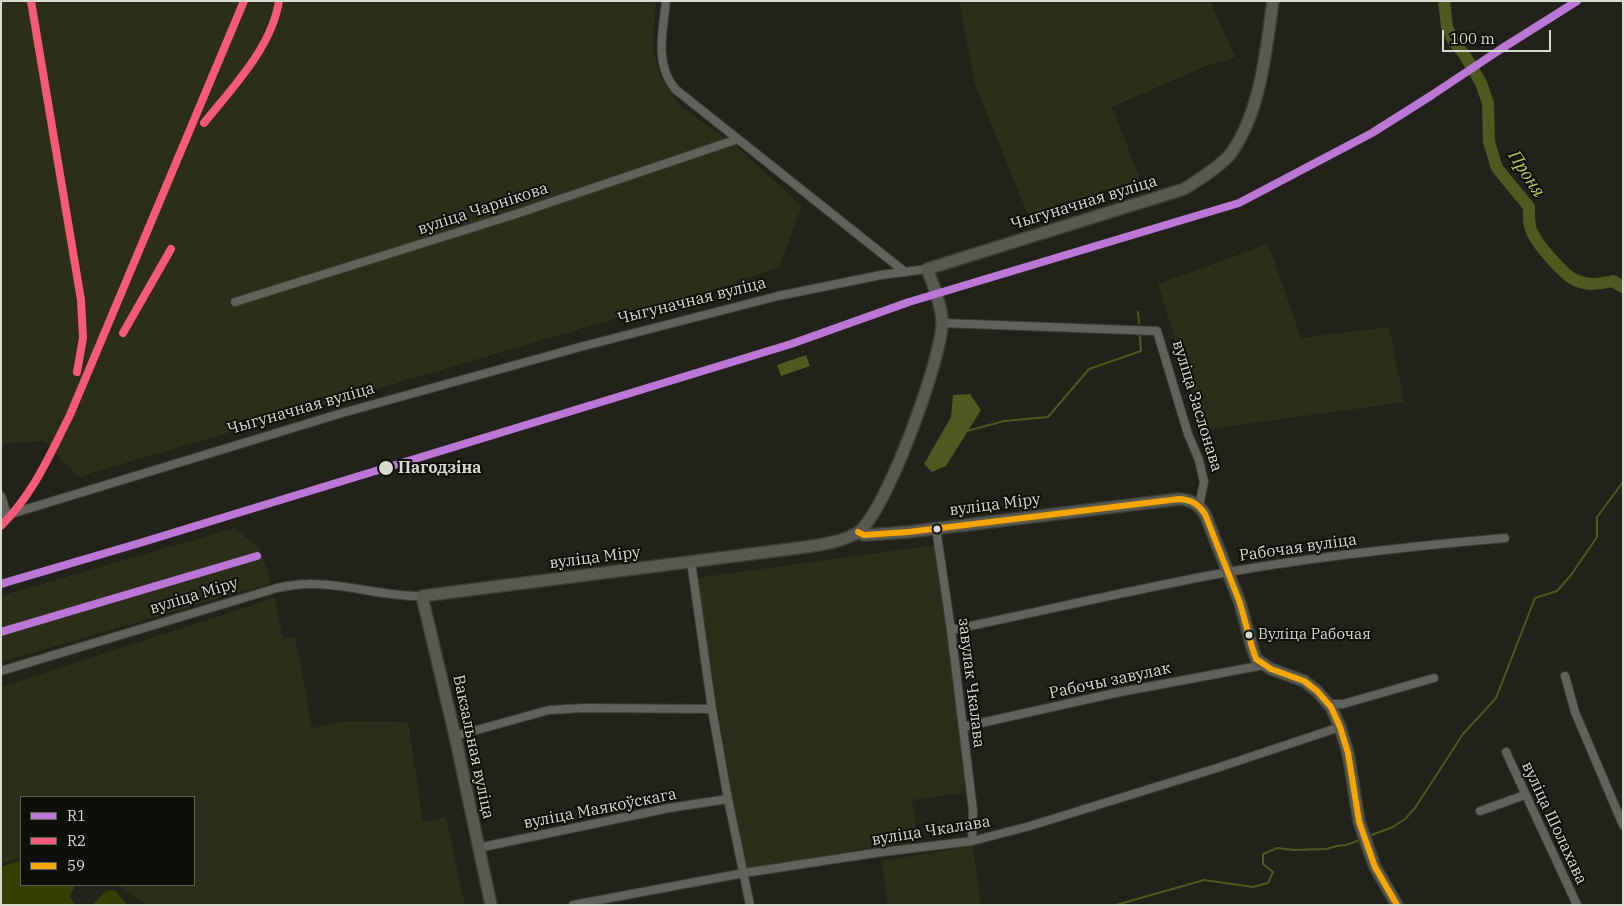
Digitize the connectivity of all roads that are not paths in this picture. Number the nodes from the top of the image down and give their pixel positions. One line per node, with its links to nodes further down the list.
1 (666, 1): 3 (street)
2 (1273, 1): 4 (street, Чыгуначная вуліца)
3 (738, 139): 5 (street); 6 (street, вуліца Чарнікова)
4 (927, 268): 5 (street, Чыгуначная вуліца); 7 (street)
5 (905, 272): 10 (street, Чыгуначная вуліца)
6 (235, 302)
7 (942, 323): 9 (street, вуліца Заслонава); 12 (street)
8 (1, 496): 10 (street)
9 (1199, 506): 11 (street, вуліца Міру); 15 (street)
10 (4, 516)
11 (936, 528): 12 (street, вуліца Міру); 17 (street, завулак Чкалава)
12 (858, 532): 14 (street, вуліца Міру)
13 (1505, 538): 15 (street, Рабочая вуліца)
14 (691, 561): 16 (street, вуліца Міру); 23 (street)
15 (1229, 572): 17 (street, Рабочая вуліца); 18 (street)
16 (422, 596): 19 (street, вуліца Міру); 26 (street, Вакзальная вуліца)
17 (951, 630): 24 (street, завулак Чкалава)
18 (1264, 665): 22 (street); 24 (street, Рабочы завулак)
19 (1, 671)
20 (1565, 676): 31 (street)
21 (1434, 678): 22 (street)
22 (1329, 704): 25 (street)
23 (712, 709): 26 (street); 29 (street)
24 (963, 727): 32 (street, завулак Чкалава)
25 (1340, 727): 32 (street, вуліца Чкалава); 38 (street)
26 (455, 736): 33 (street, Вакзальная вуліца)
27 (1506, 752): 28 (street, вуліца Шолахава)
28 (1526, 795): 30 (street); 39 (street, вуліца Шолахава)
29 (728, 798): 33 (street, вуліца Маякоўскага); 34 (street)
30 (1480, 811)
31 (1623, 825)
32 (972, 841): 34 (street, вуліца Чкалава)
33 (478, 848): 35 (street, Вакзальная вуліца)
34 (744, 873): 36 (street, вуліца Чкалава); 37 (street)
35 (491, 905)
36 (573, 905)
37 (750, 905)
38 (1397, 905)
39 (1577, 905)

